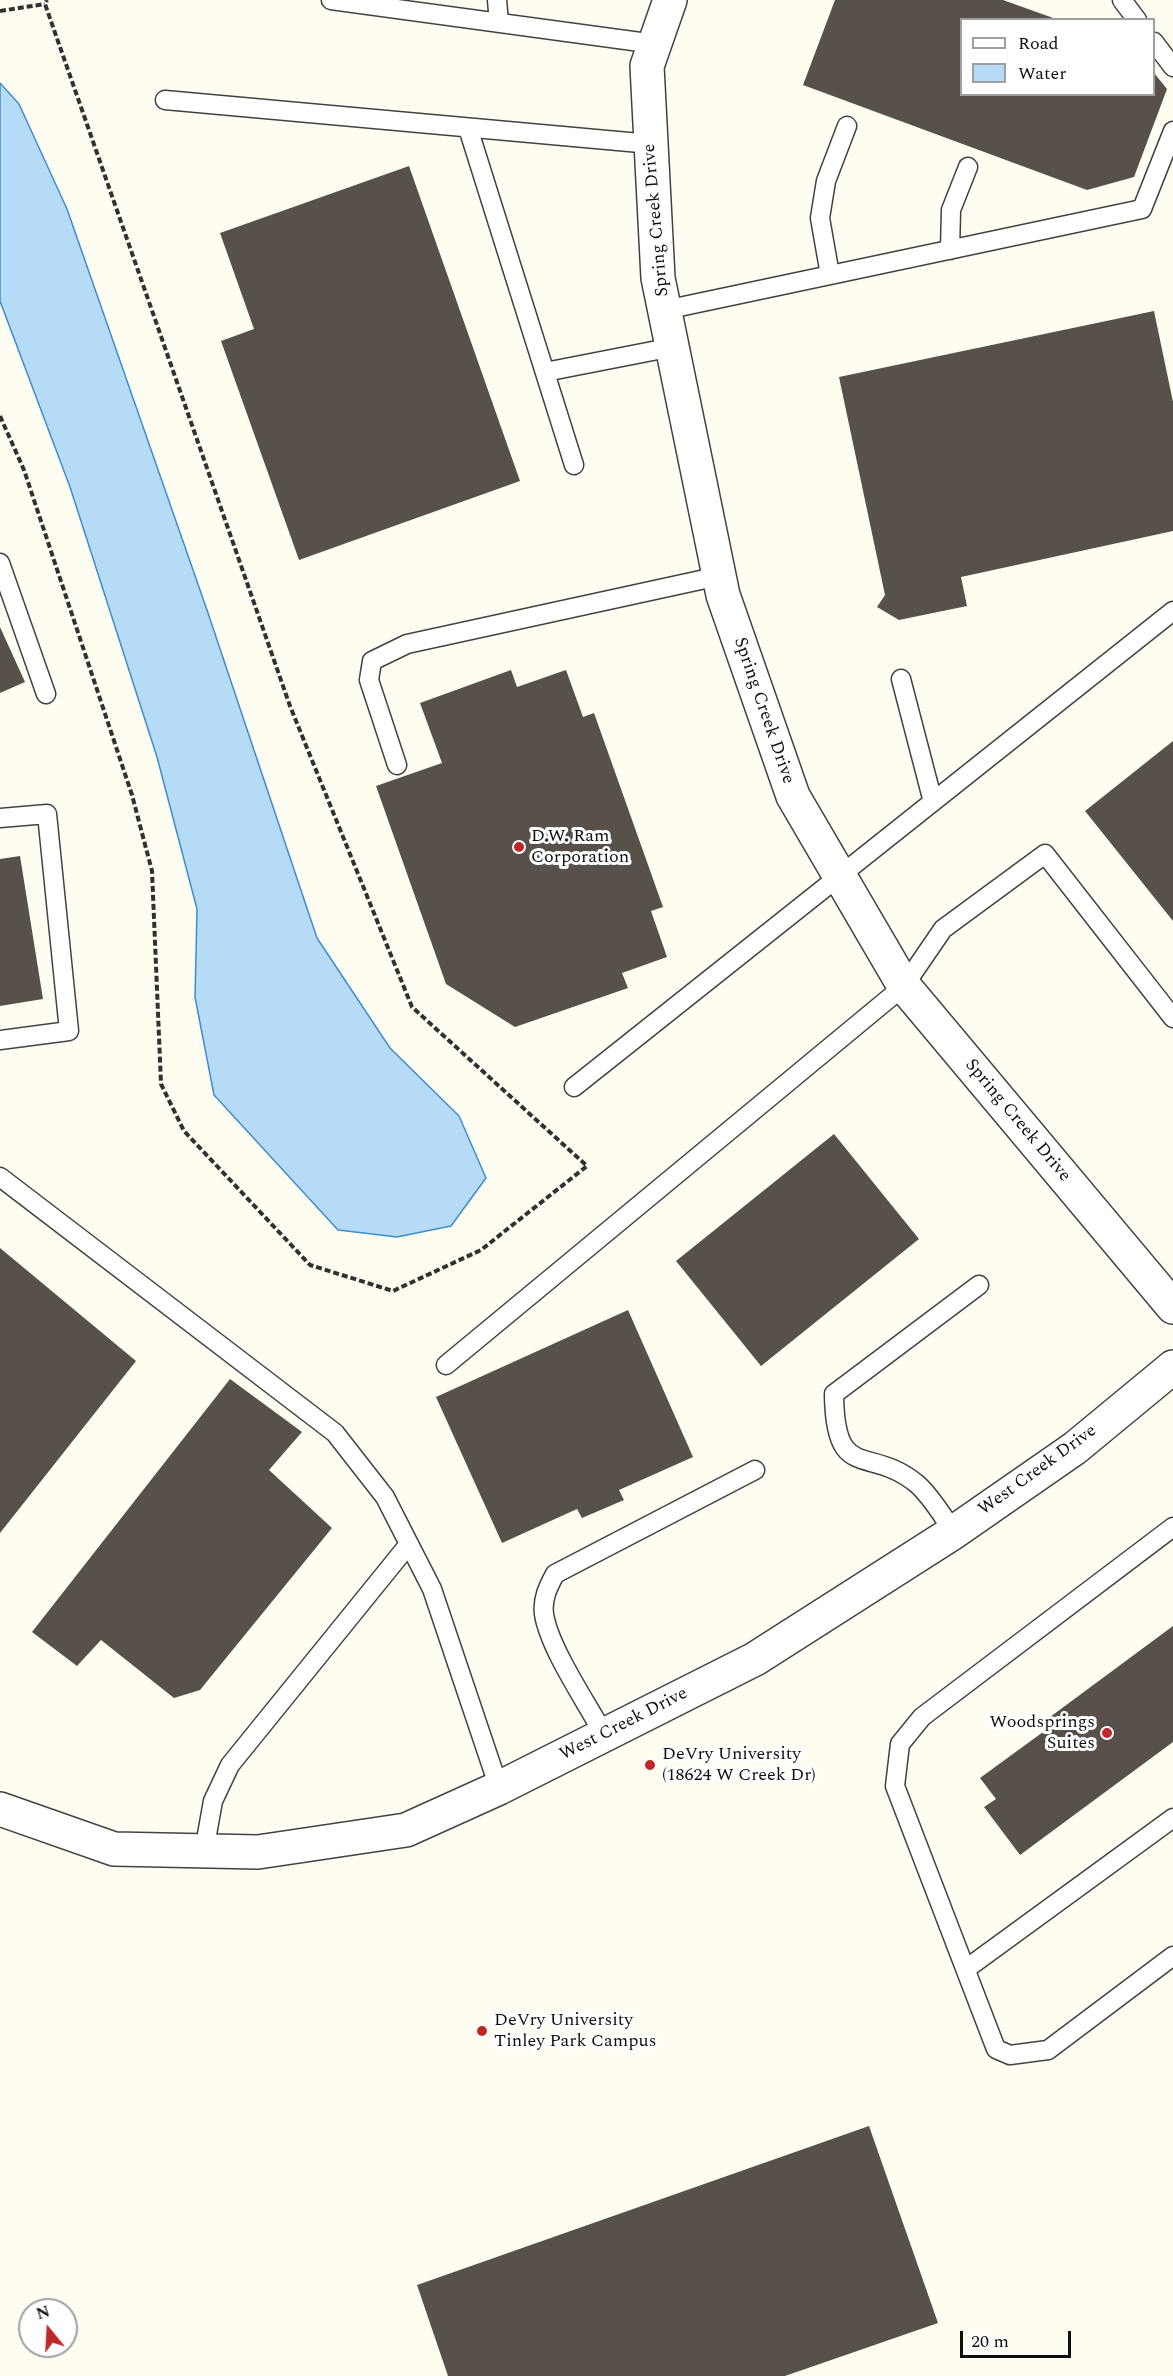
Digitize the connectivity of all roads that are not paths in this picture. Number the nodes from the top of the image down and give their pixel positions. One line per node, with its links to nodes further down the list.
1 (332, 0): 6 (lane)
2 (497, 0): 6 (lane)
3 (670, 0): 8 (street, Spring Creek Drive)
4 (1122, 0): 5 (lane)
5 (1136, 18)
6 (499, 23): 8 (lane)
7 (1155, 43): 9 (lane)
8 (655, 44): 14 (street, Spring Creek Drive)
9 (1173, 67)
10 (165, 100): 12 (lane)
11 (848, 126): 17 (lane)
12 (468, 128): 14 (lane); 20 (lane)
13 (1173, 131): 16 (lane)
14 (651, 144): 18 (street, Spring Creek Drive)
15 (968, 167): 16 (lane)
16 (950, 250): 17 (lane)
17 (830, 275): 18 (lane)
18 (665, 310): 19 (street, Spring Creek Drive)
19 (673, 347): 20 (lane); 23 (street, Spring Creek Drive)
20 (545, 372): 21 (lane)
21 (574, 465)
22 (0, 563): 26 (lane)
23 (719, 576): 27 (lane); 30 (street, Spring Creek Drive)
24 (1173, 611): 28 (lane)
25 (901, 679): 28 (lane)
26 (46, 694)
27 (397, 765)
28 (933, 802): 30 (lane)
29 (0, 818): 33 (lane)
30 (840, 876): 31 (street, Spring Creek Drive); 34 (lane)
31 (904, 986): 32 (lane); 37 (street, Spring Creek Drive); 38 (lane)
32 (1172, 1015)
33 (0, 1040)
34 (574, 1088)
35 (0, 1177): 43 (lane)
36 (979, 1285): 42 (lane)
37 (1173, 1306)
38 (446, 1365)
39 (1173, 1367): 42 (street, West Creek Drive)
40 (756, 1470): 44 (lane)
41 (1173, 1527): 50 (lane)
42 (954, 1532): 44 (street, West Creek Drive)
43 (408, 1544): 45 (lane); 48 (lane)
44 (604, 1735): 45 (street, West Creek Drive)
45 (500, 1788): 48 (street, West Creek Drive)
46 (0, 1809): 48 (street, West Creek Drive)
47 (1173, 1818): 50 (lane)
48 (204, 1851)
49 (1173, 1956): 50 (lane)
50 (966, 1969)

